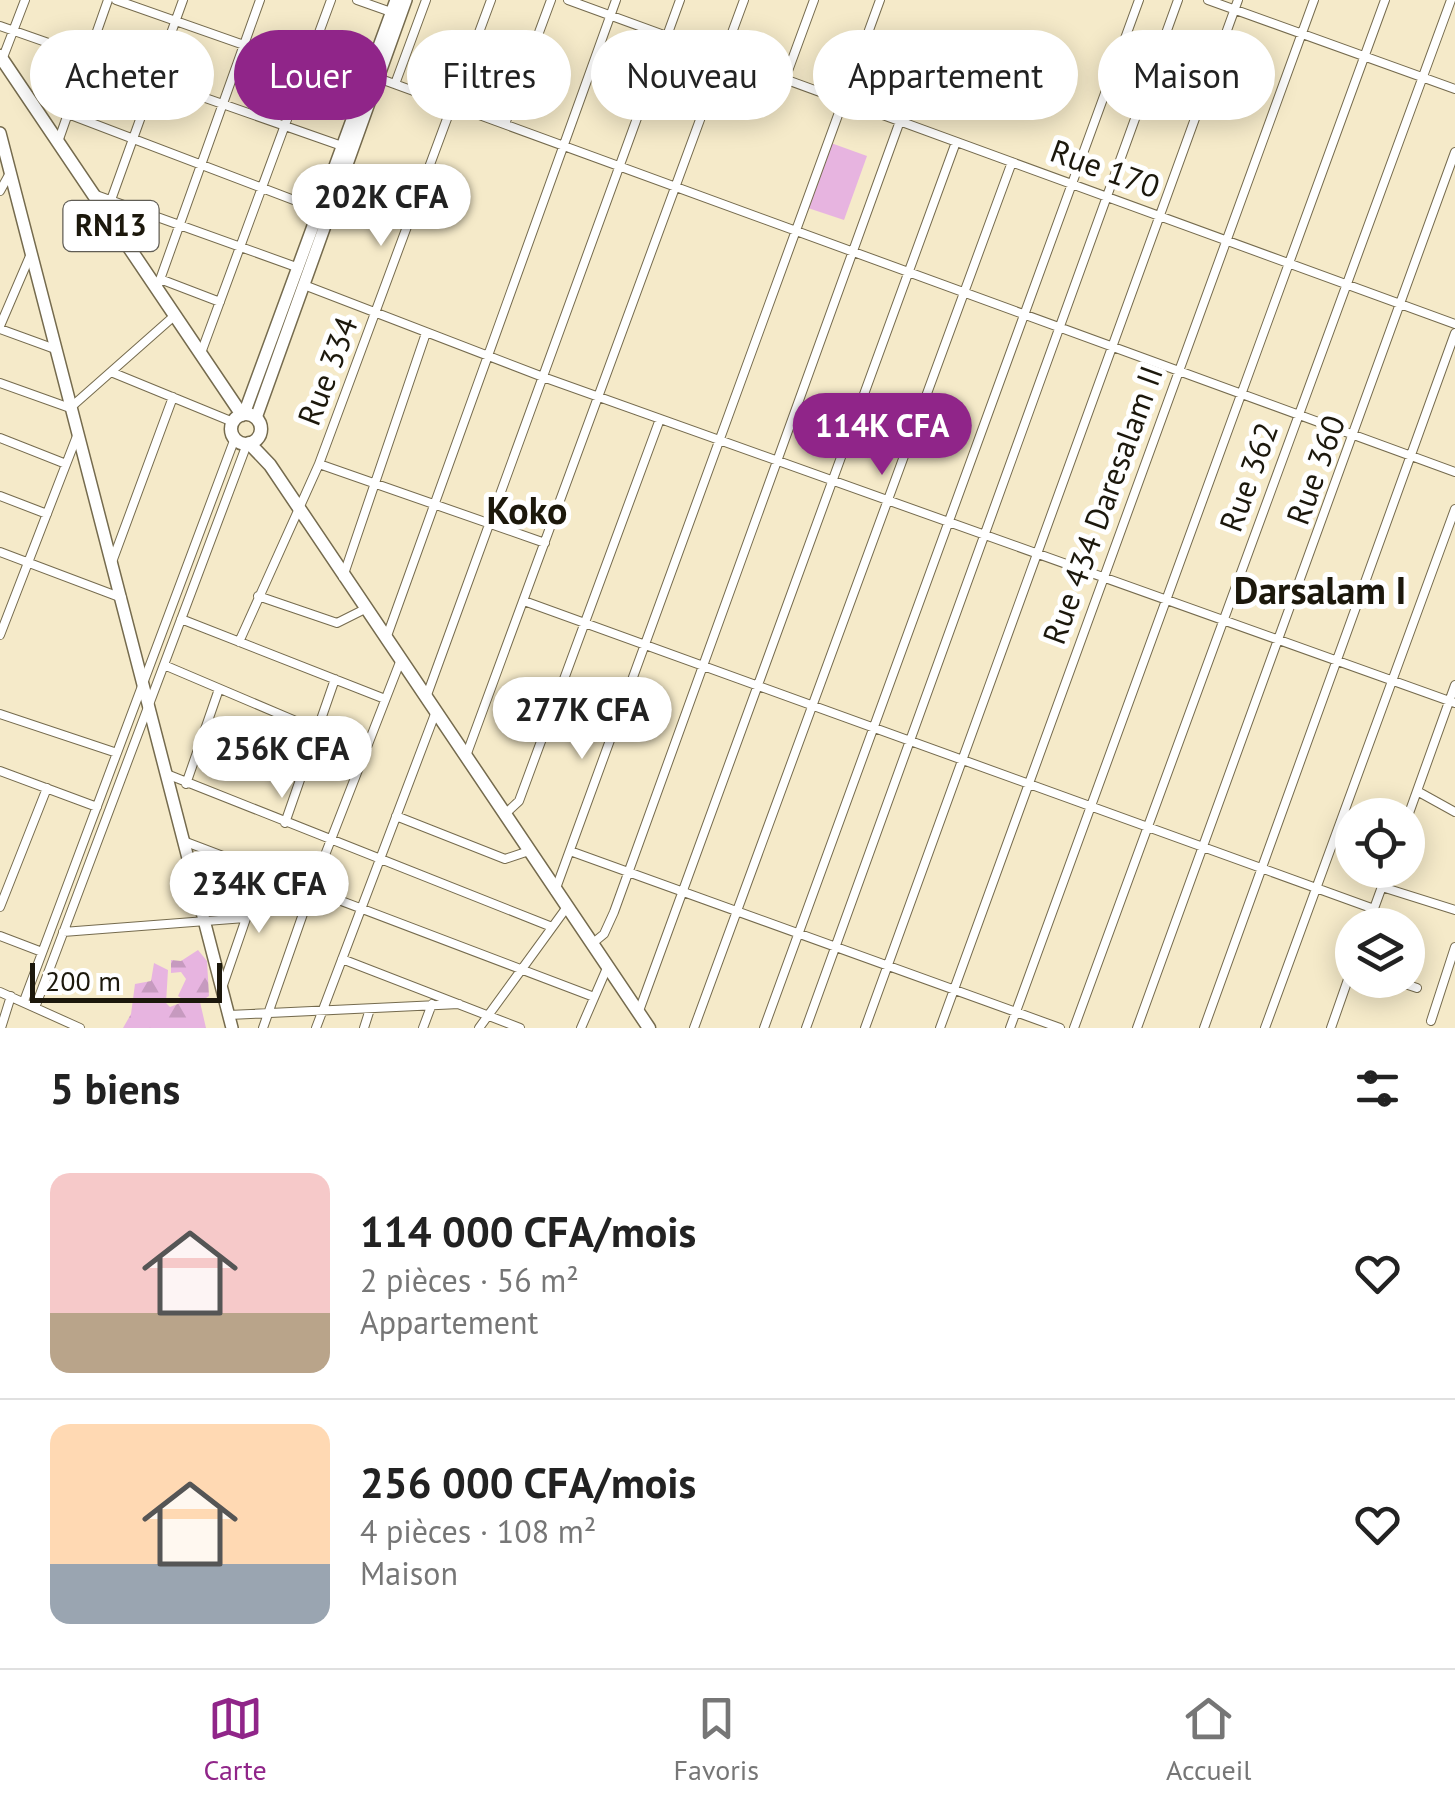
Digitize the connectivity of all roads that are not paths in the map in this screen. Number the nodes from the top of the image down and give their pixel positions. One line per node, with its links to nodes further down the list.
1 (25, 0): 29 (street)
2 (108, 0): 30 (street)
3 (116, 0): 27 (street)
4 (183, 0): 27 (street)
5 (260, 0): 32 (street)
6 (331, 0): 33 (street)
7 (357, 0): 25 (street)
8 (406, 0): 43 (street)
9 (426, 0): 50 (street)
10 (492, 0): 35 (street, Rue 334)
11 (551, 0): 67 (street)
12 (568, 0): 26 (street, Rue 170)
13 (616, 0): 26 (street)
14 (680, 0): 37 (street)
15 (744, 0): 38 (street)
16 (814, 0): 44 (street)
17 (880, 0): 39 (street)
18 (1140, 0): 80 (street)
19 (1178, 0): 85 (street)
20 (1208, 0): 24 (street)
21 (1314, 0): 40 (street, Rue 434 Daresalam II)
22 (1386, 0): 45 (street)
23 (1451, 0): 48 (street, Rue 362)
24 (1236, 5): 40 (street); 88 (street)
25 (394, 6): 34 (street)
26 (610, 16): 36 (street, Rue 170); 74 (street)
27 (176, 21): 31 (street); 42 (street)
28 (0, 26): 29 (street)
29 (14, 29): 41 (street); 46 (street)
30 (97, 30)
31 (173, 30)
32 (249, 30)
33 (320, 30)
34 (385, 30)
35 (481, 30)
36 (650, 30)
37 (669, 30)
38 (733, 30)
39 (869, 30)
40 (1301, 34): 45 (street); 91 (street, Rue 434 Daresalam II)
41 (30, 35)
42 (234, 41)
43 (387, 53)
44 (793, 57)
45 (1366, 57): 48 (street); 95 (street)
46 (1, 58): 72 (main road, RN13)
47 (234, 73): 54 (street)
48 (1423, 77): 52 (street); 98 (street, Rue 362)
49 (387, 81): 50 (street)
50 (395, 84): 51 (street)
51 (407, 88)
52 (1455, 89)
53 (214, 101): 54 (street)
54 (223, 104): 68 (street); 77 (street)
55 (66, 120): 72 (street)
56 (84, 120): 70 (street)
57 (140, 120): 70 (street)
58 (287, 120): 68 (street)
59 (351, 120): 73 (street)
60 (363, 120): 99 (street)
61 (449, 120): 104 (street, Rue 334)
62 (493, 120): 67 (street)
63 (635, 120): 78 (street)
64 (699, 120): 81 (street)
65 (836, 120): 90 (street)
66 (900, 121): 71 (street, Rue 170); 93 (street)
67 (504, 124): 74 (street)
68 (285, 126): 73 (street); 82 (street)
69 (0, 134): 79 (street)
70 (133, 139): 77 (street); 86 (street)
71 (956, 142): 76 (street, Rue 170); 97 (street)
72 (57, 144): 84 (main road, RN13)
73 (342, 146): 87 (street)
74 (564, 146): 78 (street); 114 (street)
75 (1455, 152): 103 (street, Rue 360)
76 (1012, 162): 80 (street, Rue 170); 101 (street)
77 (201, 165): 82 (street); 89 (street)
78 (618, 166): 81 (street); 118 (street)
79 (12, 170): 83 (street); 94 (street)
80 (1072, 184): 85 (street, Rue 170); 105 (street)
81 (675, 186): 90 (street); 121 (street)
82 (262, 188): 87 (street); 92 (street)
83 (0, 191)
84 (88, 192): 86 (street); 100 (main road, RN13)
85 (1108, 197): 88 (street, Rue 170); 109 (street)
86 (111, 200): 89 (street)
87 (320, 210): 96 (street)
88 (1160, 216): 91 (street, Rue 170); 112 (street)
89 (180, 225): 92 (street); 100 (street)
90 (796, 231): 93 (street); 130 (street)
91 (1226, 240): 95 (street, Rue 170); 116 (street, Rue 434 Daresalam II)
92 (240, 247): 96 (street); 102 (street)
93 (854, 252): 97 (street); 133 (street)
94 (30, 255): 108 (street); 113 (street)
95 (1291, 264): 98 (street, Rue 170); 120 (street)
96 (298, 268): 125 (street)
97 (908, 272): 101 (street); 137 (street)
98 (1346, 284): 103 (street, Rue 170); 124 (street, Rue 362)
99 (304, 285): 104 (street); 125 (street)
100 (158, 286): 102 (street); 106 (main road, RN13)
101 (965, 292): 105 (street); 140 (street)
102 (220, 302): 115 (street)
103 (1402, 305): 107 (street, Rue 170); 127 (street, Rue 360)
104 (377, 314): 110 (street); 135 (street, Rue 334)
105 (1025, 314): 109 (street); 145 (street)
106 (172, 317): 115 (main road, RN13); 117 (street)
107 (1455, 324)
108 (0, 327): 113 (street)
109 (1061, 328): 112 (street); 147 (street)
110 (426, 333): 114 (street); 138 (street)
111 (1455, 333): 132 (street)
112 (1112, 346): 116 (street); 150 (street)
113 (55, 350): 123 (street)
114 (488, 356): 118 (street); 141 (street)
115 (200, 358): 125 (main road, RN13)
116 (1178, 370): 120 (street); 154 (street, Rue 434 Daresalam II)
117 (110, 372): 122 (street); 123 (street)
118 (543, 377): 121 (street); 146 (street)
119 (0, 383): 123 (street)
120 (1243, 394): 124 (street); 158 (street)
121 (598, 396): 126 (street); 148 (street)
122 (173, 398): 125 (street); 151 (street)
123 (70, 408): 128 (street)
124 (1298, 414): 127 (street); 161 (street, Rue 362)
125 (244, 417): 131 (main road); 131 (main road)
126 (660, 419): 130 (street); 162 (street)
127 (1355, 435): 132 (street); 165 (street, Rue 360)
128 (77, 436): 134 (street); 151 (street)
129 (0, 438): 134 (street)
130 (719, 440): 133 (street); 167 (street)
131 (247, 441): 142 (main road); 160 (street); 172 (street)
132 (1410, 455): 136 (street); 168 (street)
133 (779, 462): 137 (street); 171 (street)
134 (66, 464): 144 (street)
135 (318, 464): 138 (street); 142 (street, Rue 334)
136 (1455, 472)
137 (832, 481): 140 (street); 176 (street)
138 (376, 485): 141 (street); 153 (street)
139 (0, 496): 144 (street)
140 (890, 500): 145 (street); 182 (street)
141 (434, 505): 146 (street); 164 (street)
142 (298, 506): 153 (main road); 155 (street, Rue 334)
143 (1455, 509): 174 (street)
144 (47, 514): 152 (street)
145 (949, 522): 147 (street); 185 (street)
146 (490, 524): 148 (street); 180 (street)
147 (984, 535): 150 (street); 188 (street)
148 (545, 543): 157 (street)
149 (0, 552): 152 (street)
150 (1037, 554): 154 (street); 191 (street)
151 (112, 562): 156 (street)
152 (28, 563): 156 (street); 163 (street)
153 (344, 577): 159 (main road)
154 (1103, 578): 158 (street); 196 (street, Rue 434 Daresalam II)
155 (258, 596): 159 (street); 166 (street, Rue 334)
156 (122, 598): 172 (street)
157 (524, 601): 162 (street); 190 (street)
158 (1168, 601): 161 (street); 201 (street)
159 (365, 609): 164 (main road)
160 (181, 619): 166 (street); 170 (street)
161 (1224, 620): 165 (street); 206 (street, Rue 362)
162 (586, 624): 167 (street); 203 (street)
163 (0, 636)
164 (385, 640): 169 (main road)
165 (1280, 641): 168 (street); 209 (street, Rue 360)
166 (239, 642): 173 (street)
167 (644, 645): 171 (street); 210 (street)
168 (1336, 661): 174 (street); 213 (street)
169 (400, 662): 178 (street); 180 (main road)
170 (164, 665): 177 (street); 179 (street)
171 (702, 666): 176 (street); 215 (street)
172 (144, 679): 179 (street); 189 (street)
173 (335, 679): 178 (street); 186 (street)
174 (1393, 681): 181 (street); 216 (street)
175 (1455, 685): 181 (street)
176 (758, 686): 182 (street); 220 (street)
177 (219, 688): 186 (street); 187 (street)
178 (385, 699): 207 (street)
179 (150, 700): 194 (street); 230 (street)
180 (425, 700): 184 (main road)
181 (1452, 702): 198 (street)
182 (813, 706): 185 (street); 225 (street)
183 (0, 714): 189 (street)
184 (435, 714): 190 (main road); 204 (street)
185 (874, 728): 188 (street); 231 (street)
186 (317, 730): 193 (street)
187 (202, 737): 193 (street); 195 (street)
188 (910, 741): 191 (street); 234 (street)
189 (117, 753): 200 (street)
190 (465, 759): 203 (main road)
191 (962, 760): 196 (street); 239 (street)
192 (0, 772): 197 (street)
193 (302, 774): 205 (street)
194 (169, 775): 195 (street); 208 (street)
195 (186, 784): 205 (street)
196 (1028, 784): 201 (street); 242 (street, Rue 434 Daresalam II)
197 (46, 788): 200 (street); 221 (street)
198 (1416, 791): 199 (street); 202 (street)
199 (1414, 798)
200 (97, 807): 235 (street)
201 (1092, 807): 206 (street); 254 (street)
202 (1455, 812)
203 (504, 814): 211 (main road)
204 (396, 816): 211 (street); 212 (street)
205 (285, 822): 207 (street)
206 (1149, 828): 209 (street); 278 (street, Rue 362)
207 (330, 840): 212 (street); 218 (street)
208 (186, 842): 214 (street); 228 (street)
209 (1203, 847): 213 (street); 279 (street, Rue 360)
210 (570, 851): 215 (street); 219 (street)
211 (529, 852): 219 (main road)
212 (380, 860): 224 (street); 229 (street)
213 (1262, 869): 216 (street); 280 (street)
214 (262, 872): 218 (street); 227 (street)
215 (628, 872): 220 (street); 233 (street)
216 (1315, 888): 223 (street); 281 (street)
217 (1385, 888): 226 (street)
218 (310, 891): 224 (street); 255 (street)
219 (556, 892): 222 (main road)
220 (683, 892): 225 (street); 256 (street)
221 (0, 907)
222 (567, 907): 229 (street); 233 (main road)
223 (1371, 908)
224 (361, 910): 237 (street); 240 (street)
225 (736, 910): 231 (street); 271 (street)
226 (1455, 910)
227 (245, 918): 228 (street); 241 (street)
228 (206, 921): 230 (street); 241 (street)
229 (552, 927): 240 (street)
230 (63, 932): 250 (street)
231 (800, 934): 234 (street); 272 (street)
232 (0, 936): 235 (street)
233 (594, 943): 238 (main road)
234 (836, 947): 239 (street); 273 (street)
235 (42, 952): 248 (street)
236 (1454, 952): 259 (street)
237 (342, 959): 245 (street); 253 (street)
238 (608, 966): 246 (street); 256 (main road)
239 (888, 966): 242 (street); 274 (street)
240 (520, 969): 246 (street); 257 (street)
241 (222, 988): 258 (street)
242 (953, 989): 254 (street); 275 (street, Rue 434 Daresalam II)
243 (0, 992): 244 (street)
244 (11, 996): 248 (street); 261 (street)
245 (436, 996): 249 (street); 251 (street)
246 (594, 997): 269 (street)
247 (1342, 998): 282 (street)
248 (24, 1001): 250 (street)
249 (459, 1004): 251 (street); 257 (street)
250 (36, 1005): 262 (street)
251 (432, 1006): 252 (street); 266 (street)
252 (370, 1009): 253 (street); 265 (street)
253 (322, 1012): 255 (street); 264 (street)
254 (1015, 1012): 276 (street); 277 (street)
255 (268, 1014): 258 (street); 263 (street)
256 (638, 1014): 270 (main road)
257 (488, 1016): 260 (street); 267 (street)
258 (231, 1022)
259 (1431, 1022)
260 (508, 1026): 268 (street)
261 (1, 1028)
262 (80, 1028)
263 (263, 1028)
264 (316, 1028)
265 (364, 1028)
266 (424, 1028)
267 (478, 1028)
268 (520, 1028)
269 (581, 1028)
270 (649, 1028)
271 (694, 1028)
272 (764, 1028)
273 (806, 1028)
274 (865, 1028)
275 (940, 1028)
276 (1010, 1028)
277 (1060, 1028)
278 (1074, 1028)
279 (1137, 1028)
280 (1204, 1028)
281 (1264, 1028)
282 (1331, 1028)

